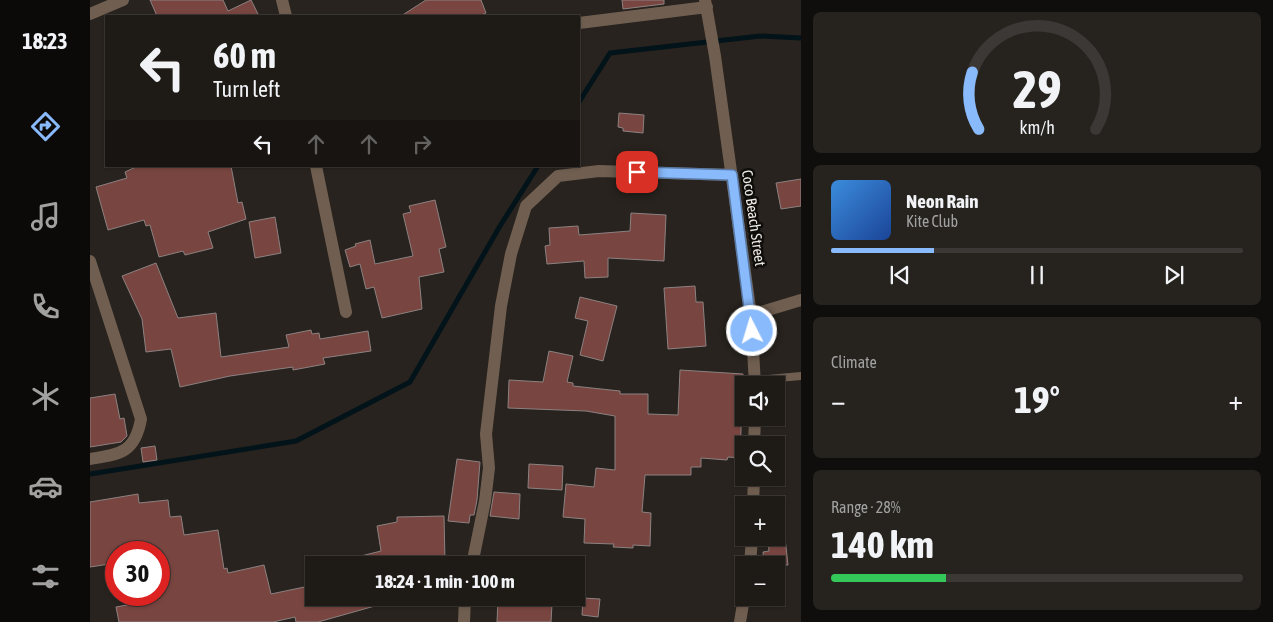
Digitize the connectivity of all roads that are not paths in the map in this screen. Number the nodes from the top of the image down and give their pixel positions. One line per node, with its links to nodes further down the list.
1 (123, 0): 4 (street)
2 (282, 0): 5 (street)
3 (707, 7): 6 (street); 8 (street, Coco Beach Street)
4 (90, 14)
5 (286, 15)
6 (580, 23)
7 (316, 167): 11 (street)
8 (732, 175): 12 (street, Coco Beach Street); 17 (street)
9 (90, 260): 16 (street)
10 (800, 300): 12 (street)
11 (346, 312)
12 (751, 315): 13 (street, Coco Beach Street)
13 (755, 376)
14 (800, 376): 15 (lane)
15 (785, 378)
16 (90, 459)
17 (474, 556)
18 (465, 606): 20 (street)
19 (743, 606): 21 (street)
20 (464, 622)
21 (740, 622)

